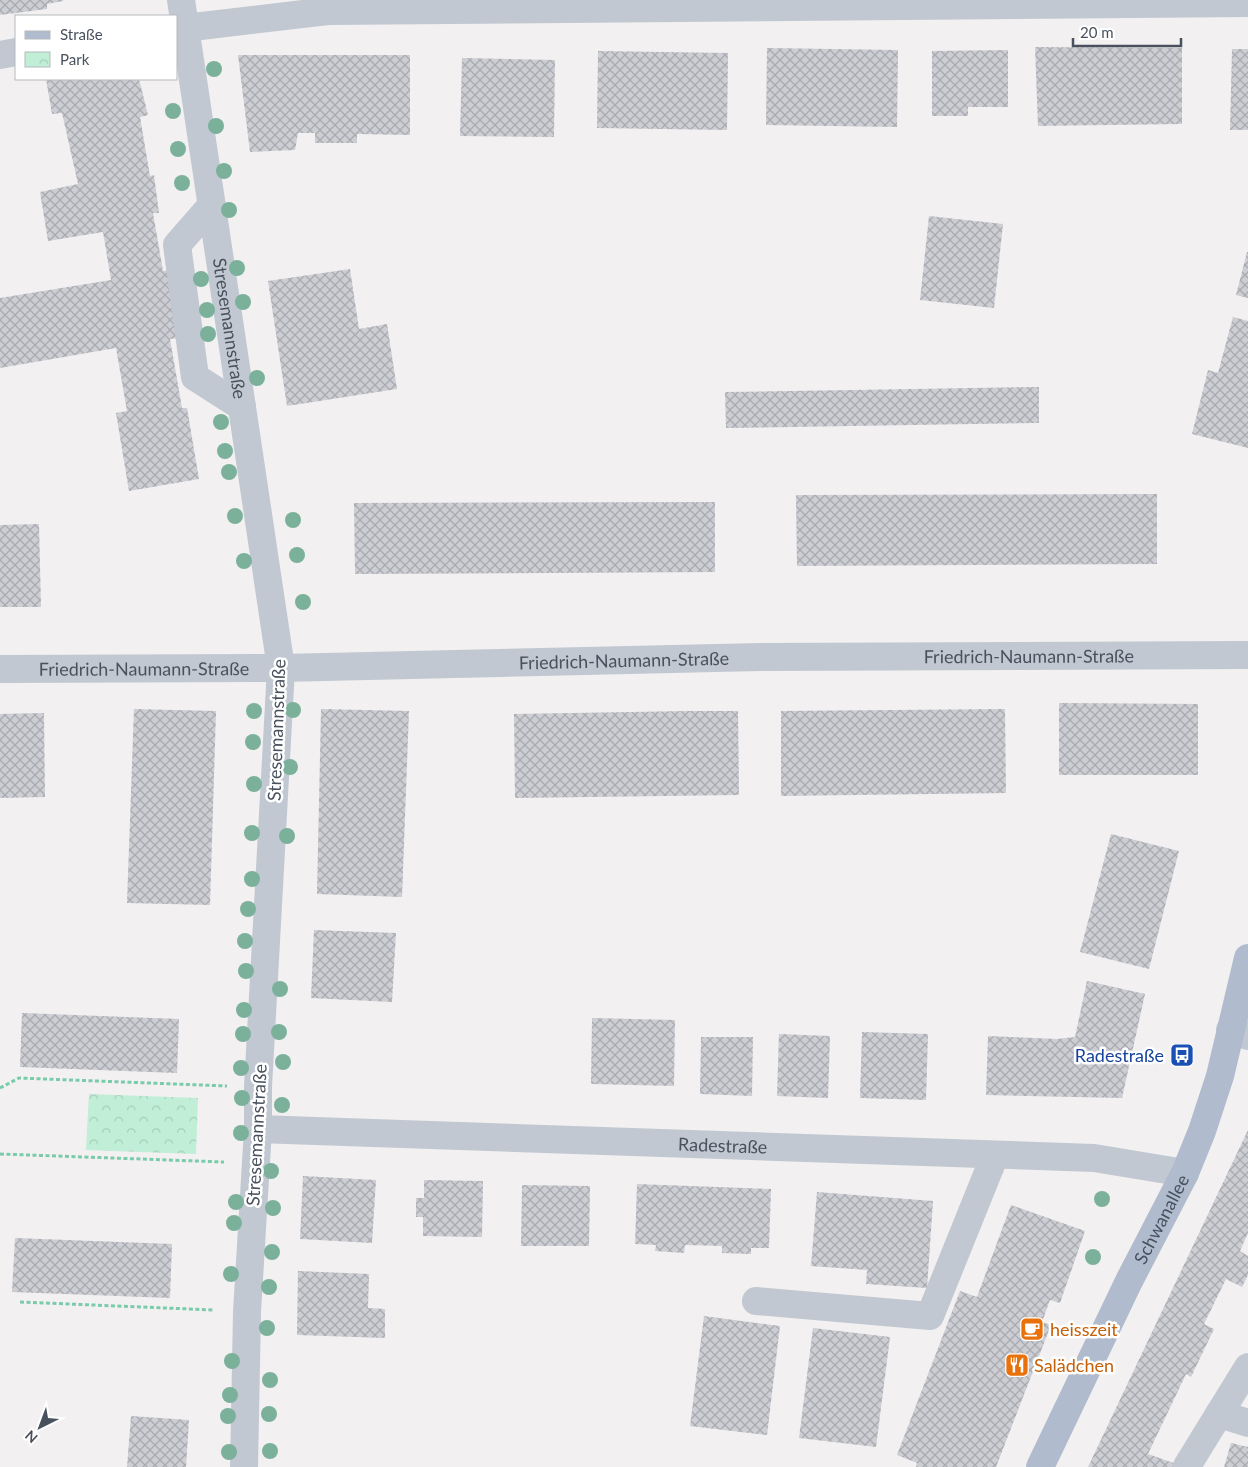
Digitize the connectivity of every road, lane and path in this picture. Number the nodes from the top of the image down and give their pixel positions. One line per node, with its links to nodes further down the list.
1 (181, 0): 3 (street, Stresemannstraße)
2 (1248, 2): 3 (street)
3 (181, 29): 6 (street, Stresemannstraße)
4 (15, 52): 5 (street)
5 (0, 55)
6 (212, 206): 7 (street, Stresemannstraße); 7 (street)
7 (242, 408): 9 (street, Stresemannstraße)
8 (1248, 655): 9 (street, Friedrich-Naumann-Straße)
9 (281, 668): 10 (street, Friedrich-Naumann-Straße); 13 (street, Stresemannstraße)
10 (0, 669)
11 (1248, 958): 12 (main road, Schwanallee)
12 (1239, 1033): 19 (main road, Schwanallee)
13 (258, 1087): 14 (path); 15 (street, Stresemannstraße)
14 (0, 1088)
15 (258, 1129): 17 (street, Radestraße); 18 (street, Stresemannstraße)
16 (0, 1154): 18 (path)
17 (994, 1155): 19 (street, Radestraße); 20 (street)
18 (256, 1165): 22 (street, Stresemannstraße)
19 (1185, 1173): 28 (main road, Schwanallee)
20 (756, 1301)
21 (20, 1302): 22 (path)
22 (247, 1312): 27 (street, Stresemannstraße)
23 (1248, 1367): 24 (street)
24 (1219, 1414): 25 (street); 26 (street)
25 (1248, 1423)
26 (1187, 1466)
27 (244, 1467)
28 (1040, 1467)

